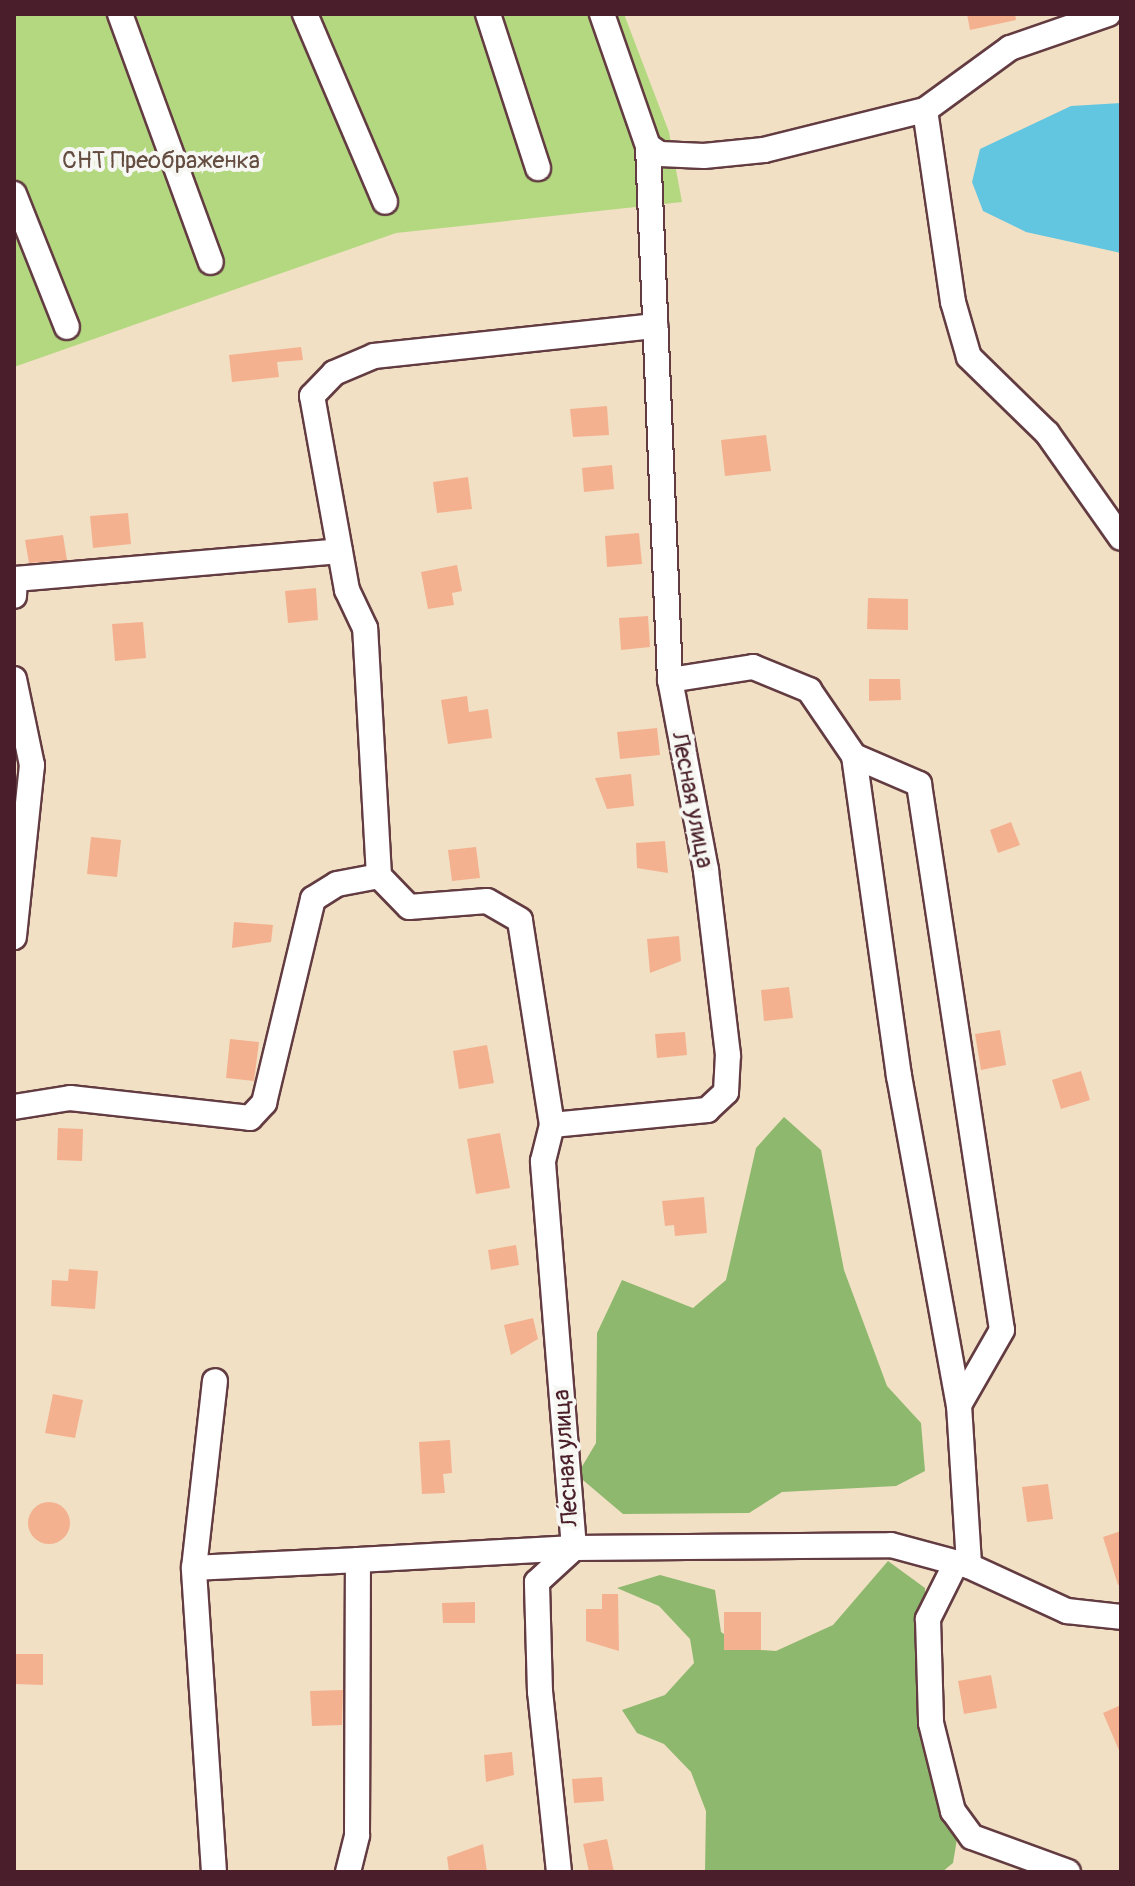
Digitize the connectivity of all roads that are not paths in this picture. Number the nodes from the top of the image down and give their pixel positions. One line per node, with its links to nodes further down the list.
1 (120, 14): 11 (street)
2 (305, 14): 10 (street)
3 (488, 14): 8 (street)
4 (602, 14): 7 (street, Лесная улица)
5 (1108, 14): 6 (street)
6 (925, 110): 7 (street); 14 (street)
7 (648, 146): 12 (street, Лесная улица)
8 (538, 168)
9 (14, 194): 13 (street)
10 (385, 202)
11 (211, 262)
12 (655, 326): 15 (street); 18 (street, Лесная улица)
13 (67, 327)
14 (1121, 538)
15 (340, 551): 16 (street); 20 (street)
16 (14, 596)
17 (14, 679): 21 (street)
18 (670, 680): 19 (street); 23 (street, Лесная улица)
19 (854, 756): 25 (street); 25 (street)
20 (379, 876): 22 (street); 23 (street, Лесная улица)
21 (14, 937)
22 (14, 1107)
23 (552, 1125): 26 (street, Лесная улица)
24 (215, 1381): 29 (street)
25 (959, 1405): 28 (street)
26 (574, 1548): 27 (street); 28 (street); 33 (street, Лесная улица)
27 (358, 1560): 29 (street); 32 (street)
28 (962, 1565): 30 (street); 34 (street)
29 (194, 1568): 31 (street)
30 (1121, 1617)
31 (214, 1872)
32 (348, 1872)
33 (559, 1872)
34 (1068, 1872)

